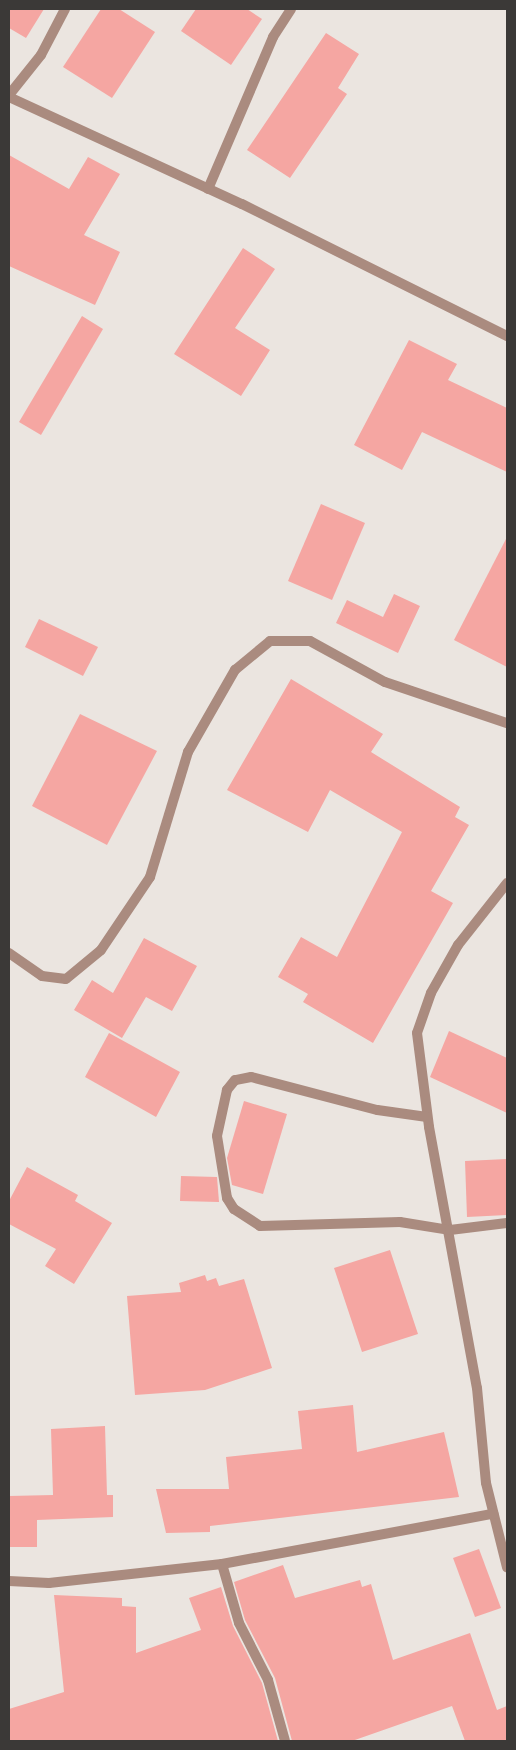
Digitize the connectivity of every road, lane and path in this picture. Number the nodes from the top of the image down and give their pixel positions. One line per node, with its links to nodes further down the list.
1 (65, 9): 3 (street)
2 (291, 9): 4 (street)
3 (9, 96): 4 (street)
4 (208, 189): 5 (street)
5 (507, 336)
6 (507, 723): 8 (street)
7 (507, 883): 9 (street)
8 (9, 953)
9 (427, 1117): 11 (street); 11 (street)
10 (507, 1223): 11 (street)
11 (450, 1230): 12 (street)
12 (493, 1514): 13 (street); 14 (street)
13 (222, 1564): 15 (street); 16 (street)
14 (507, 1567)
15 (9, 1581)
16 (285, 1741)

